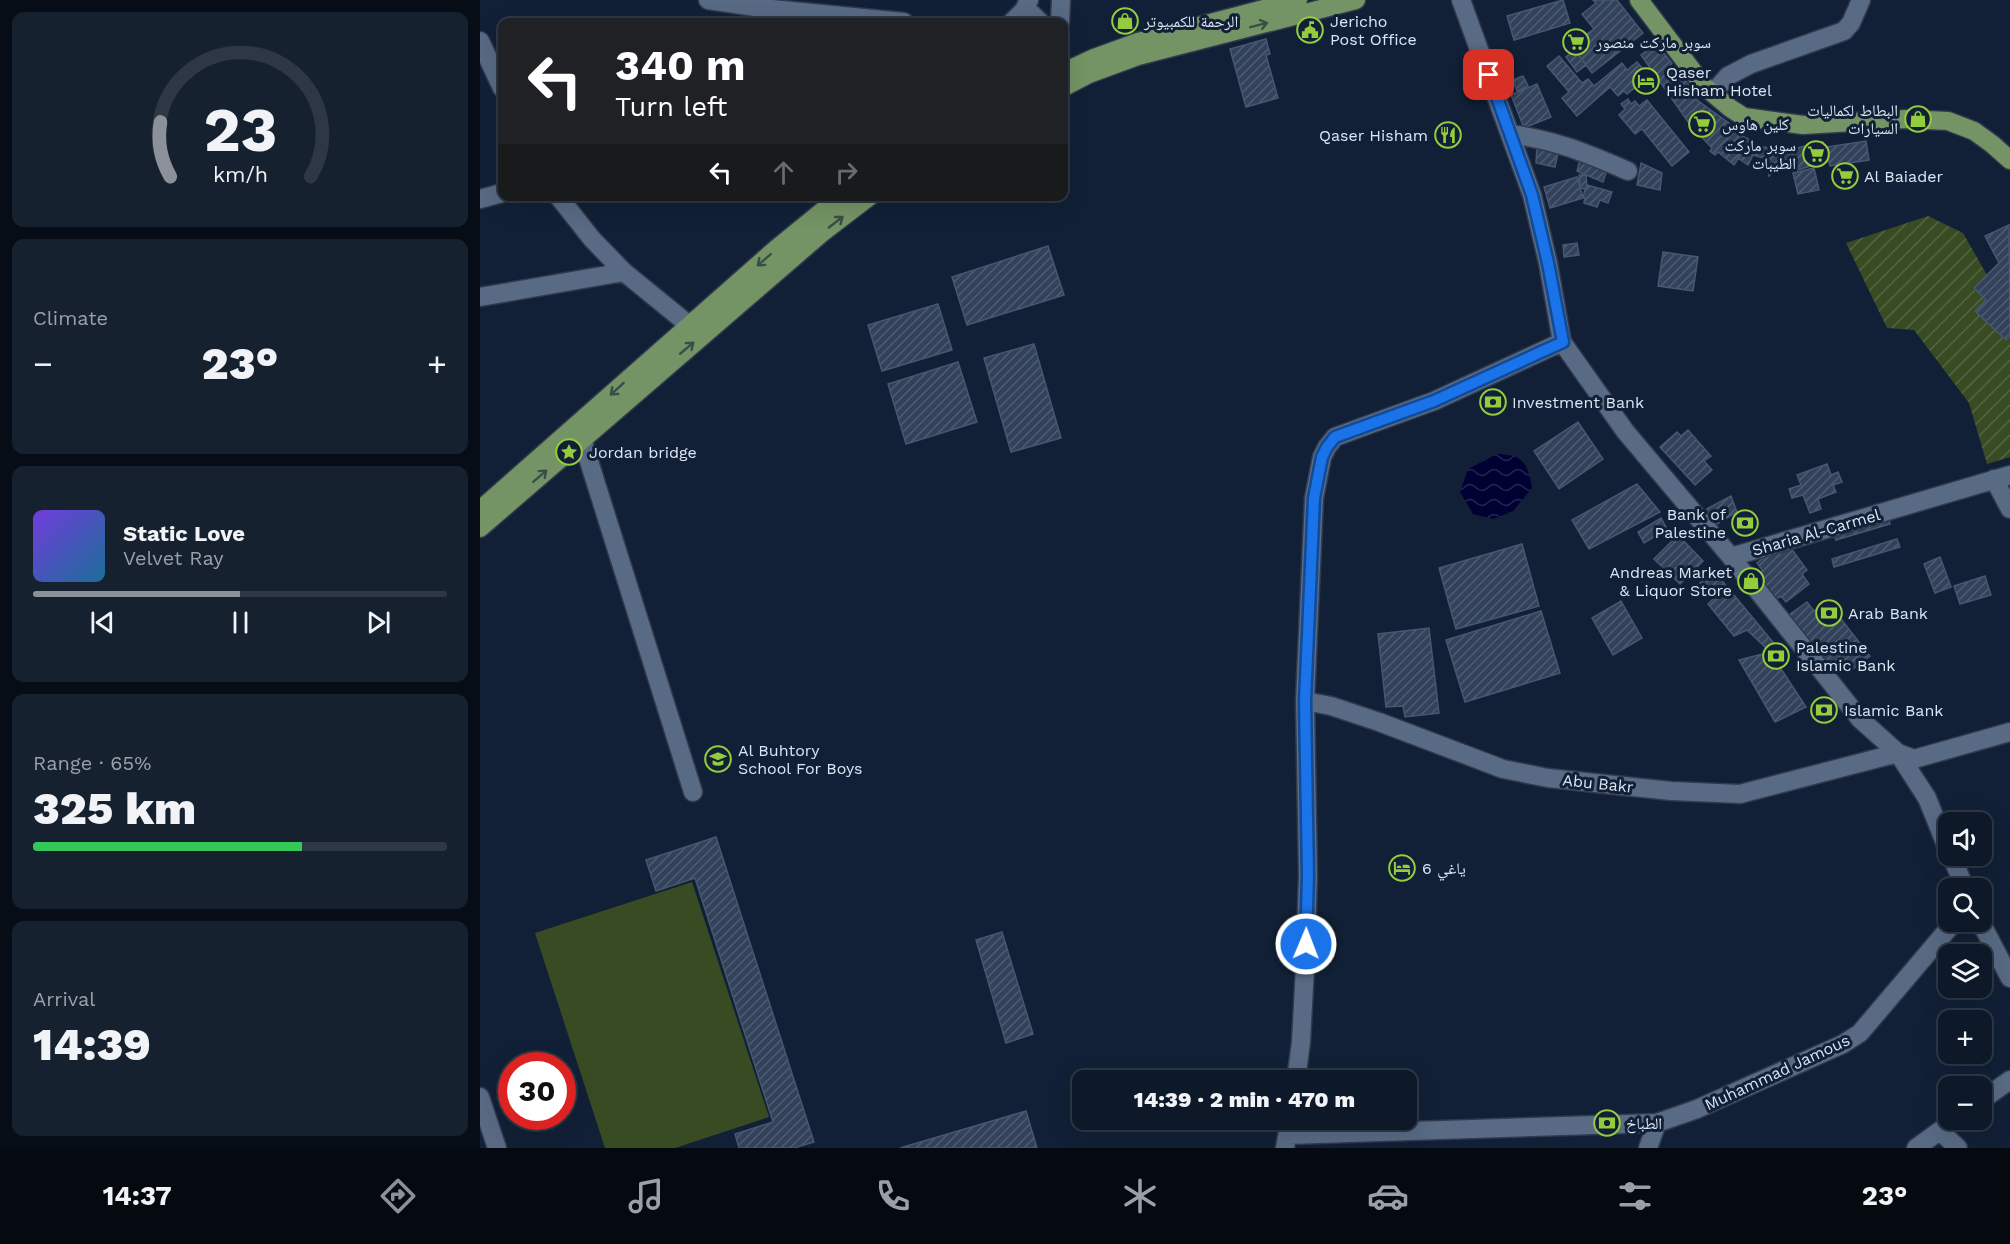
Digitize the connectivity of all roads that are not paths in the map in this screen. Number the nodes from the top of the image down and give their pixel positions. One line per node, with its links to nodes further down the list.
1 (708, 0): 7 (street)
2 (1298, 0): 9 (main road)
3 (1356, 0): 10 (main road, one-way to 3)
4 (1461, 0): 13 (street)
5 (1639, 0): 12 (main road)
6 (1861, 0): 12 (street)
7 (863, 18)
8 (480, 41): 11 (street)
9 (1068, 77)
10 (1068, 78)
11 (498, 79)
12 (1713, 93): 14 (main road)
13 (1510, 134): 15 (street); 24 (street)
14 (2010, 160)
15 (1628, 171)
16 (498, 194): 17 (street)
17 (480, 199)
18 (562, 201): 21 (street)
19 (835, 201): 23 (main road, one-way to 23)
20 (864, 201): 25 (main road, one-way to 20)
21 (624, 272): 22 (street); 23 (street)
22 (480, 297)
23 (689, 325): 28 (main road, one-way to 28)
24 (1563, 342): 30 (street); 31 (street)
25 (582, 439): 29 (main road, one-way to 25); 34 (street)
26 (2002, 477): 27 (street); 30 (street, Sharia Al-Carmel)
27 (2010, 509)
28 (480, 510)
29 (480, 528)
30 (1731, 557): 33 (street, Sharia Al-Carmel)
31 (1305, 701): 33 (street, Abu Bakr); 39 (street)
32 (2010, 732): 33 (street)
33 (1898, 753): 35 (street, Sharia Al-Carmel)
34 (693, 792)
35 (1938, 825)
36 (1946, 932): 43 (street, Muhammad Jamous)
37 (1986, 932): 38 (street)
38 (2010, 978)
39 (1297, 1070)
40 (2010, 1080): 41 (street)
41 (1992, 1093)
42 (480, 1097): 46 (street)
43 (1657, 1123): 45 (street, Muhammad Jamous); 47 (street)
44 (1940, 1131): 48 (street); 49 (street)
45 (1288, 1134)
46 (497, 1148)
47 (1648, 1148)
48 (1916, 1148)
49 (1958, 1148)

